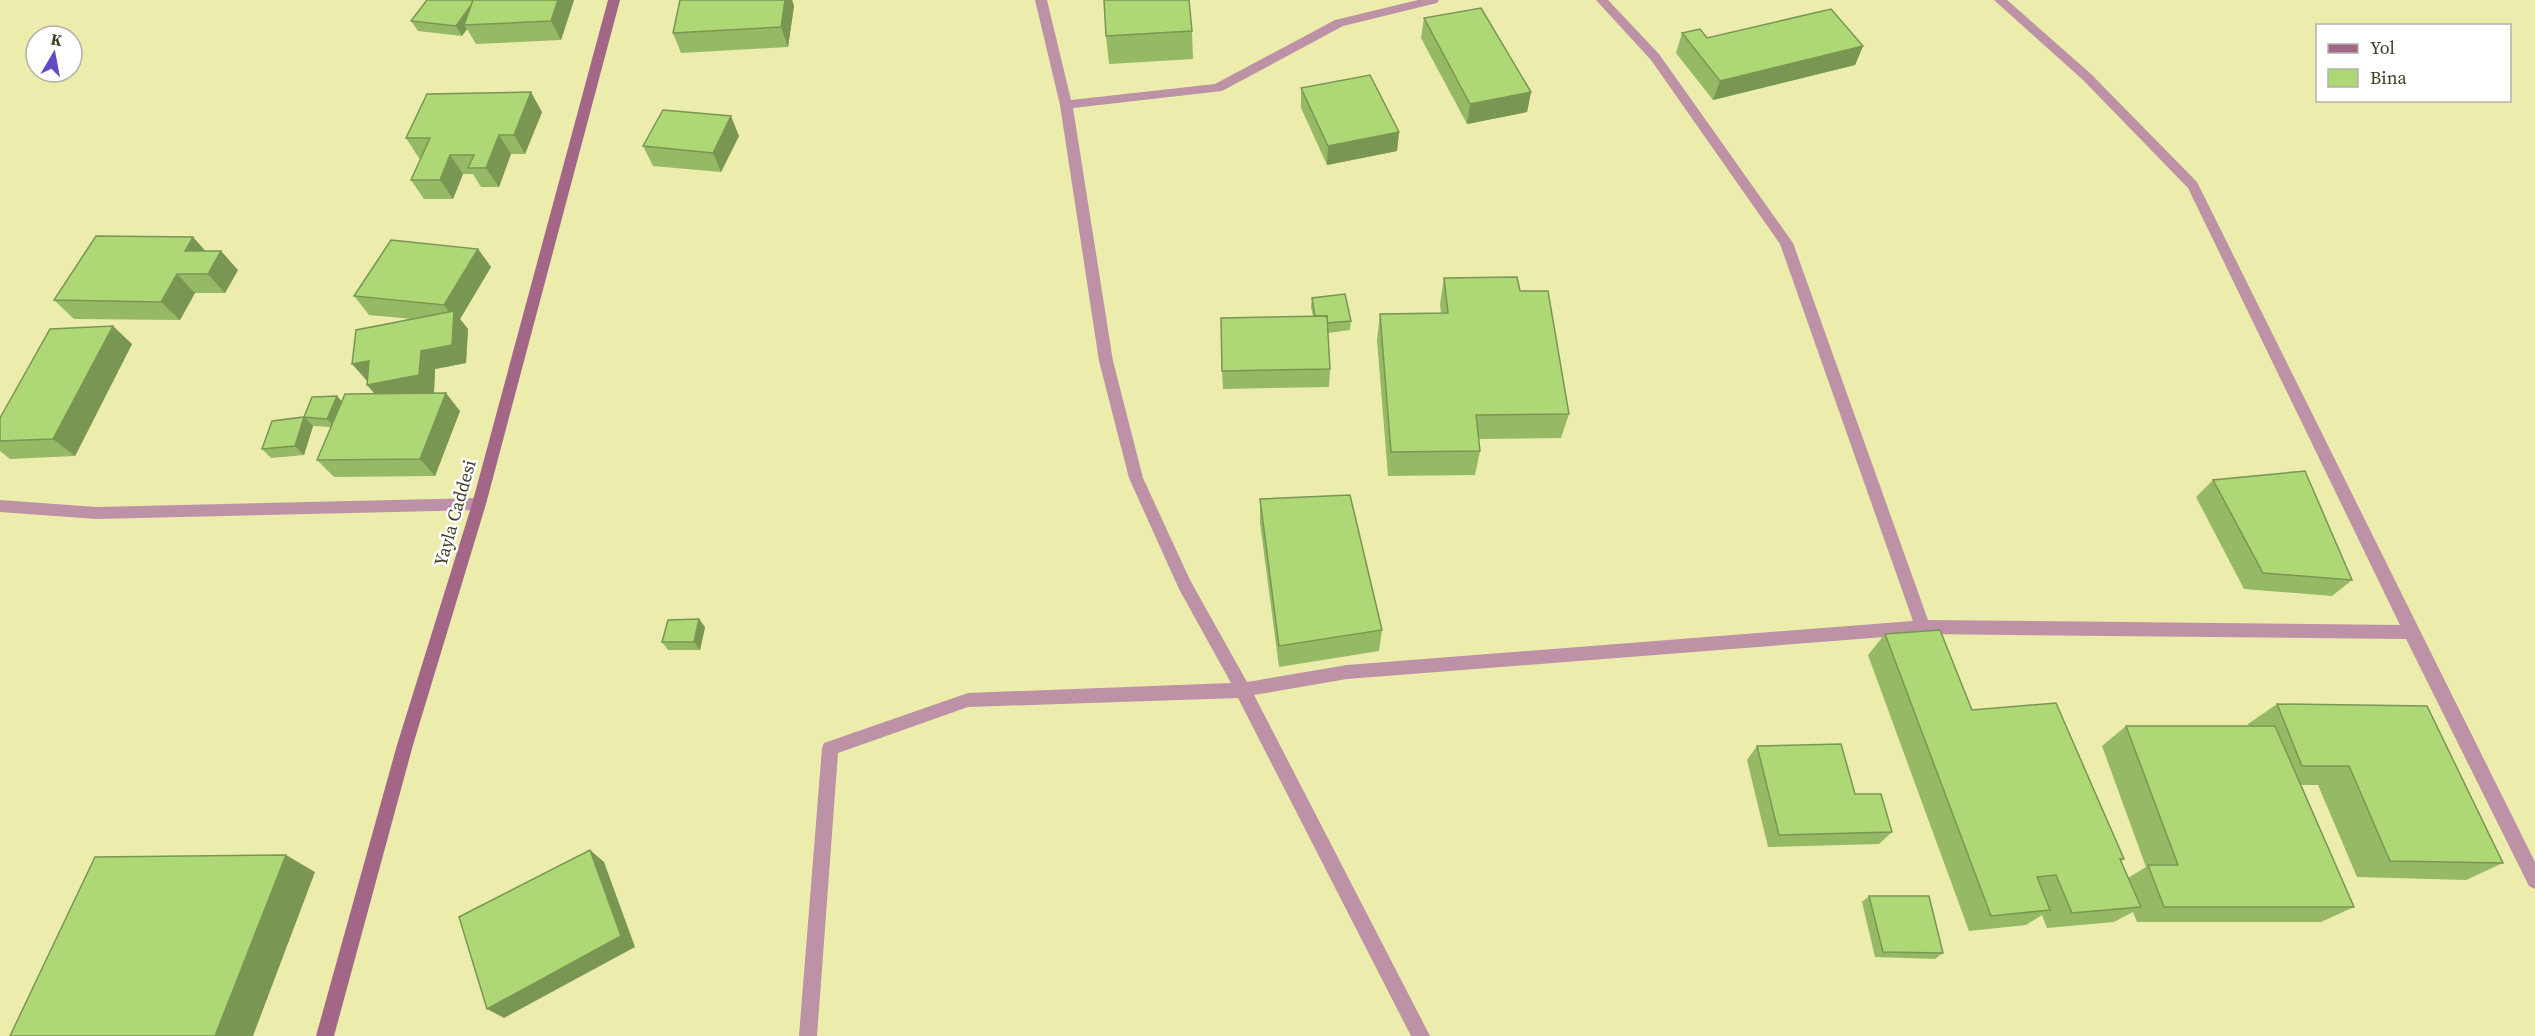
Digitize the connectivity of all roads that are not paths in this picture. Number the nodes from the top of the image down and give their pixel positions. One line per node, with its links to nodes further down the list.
1 (615, 0): 7 (street, Yayla Caddesi)
2 (1041, 0): 6 (street)
3 (1433, 0): 6 (street)
4 (1602, 0): 9 (street)
5 (2000, 0): 10 (street)
6 (1066, 105): 11 (street)
7 (479, 504): 8 (street); 13 (street, Yayla Caddesi)
8 (0, 506)
9 (1923, 627): 10 (street); 11 (street)
10 (2411, 632): 12 (street)
11 (1243, 690): 14 (street); 15 (street)
12 (2535, 880)
13 (326, 1036)
14 (808, 1036)
15 (1421, 1036)

